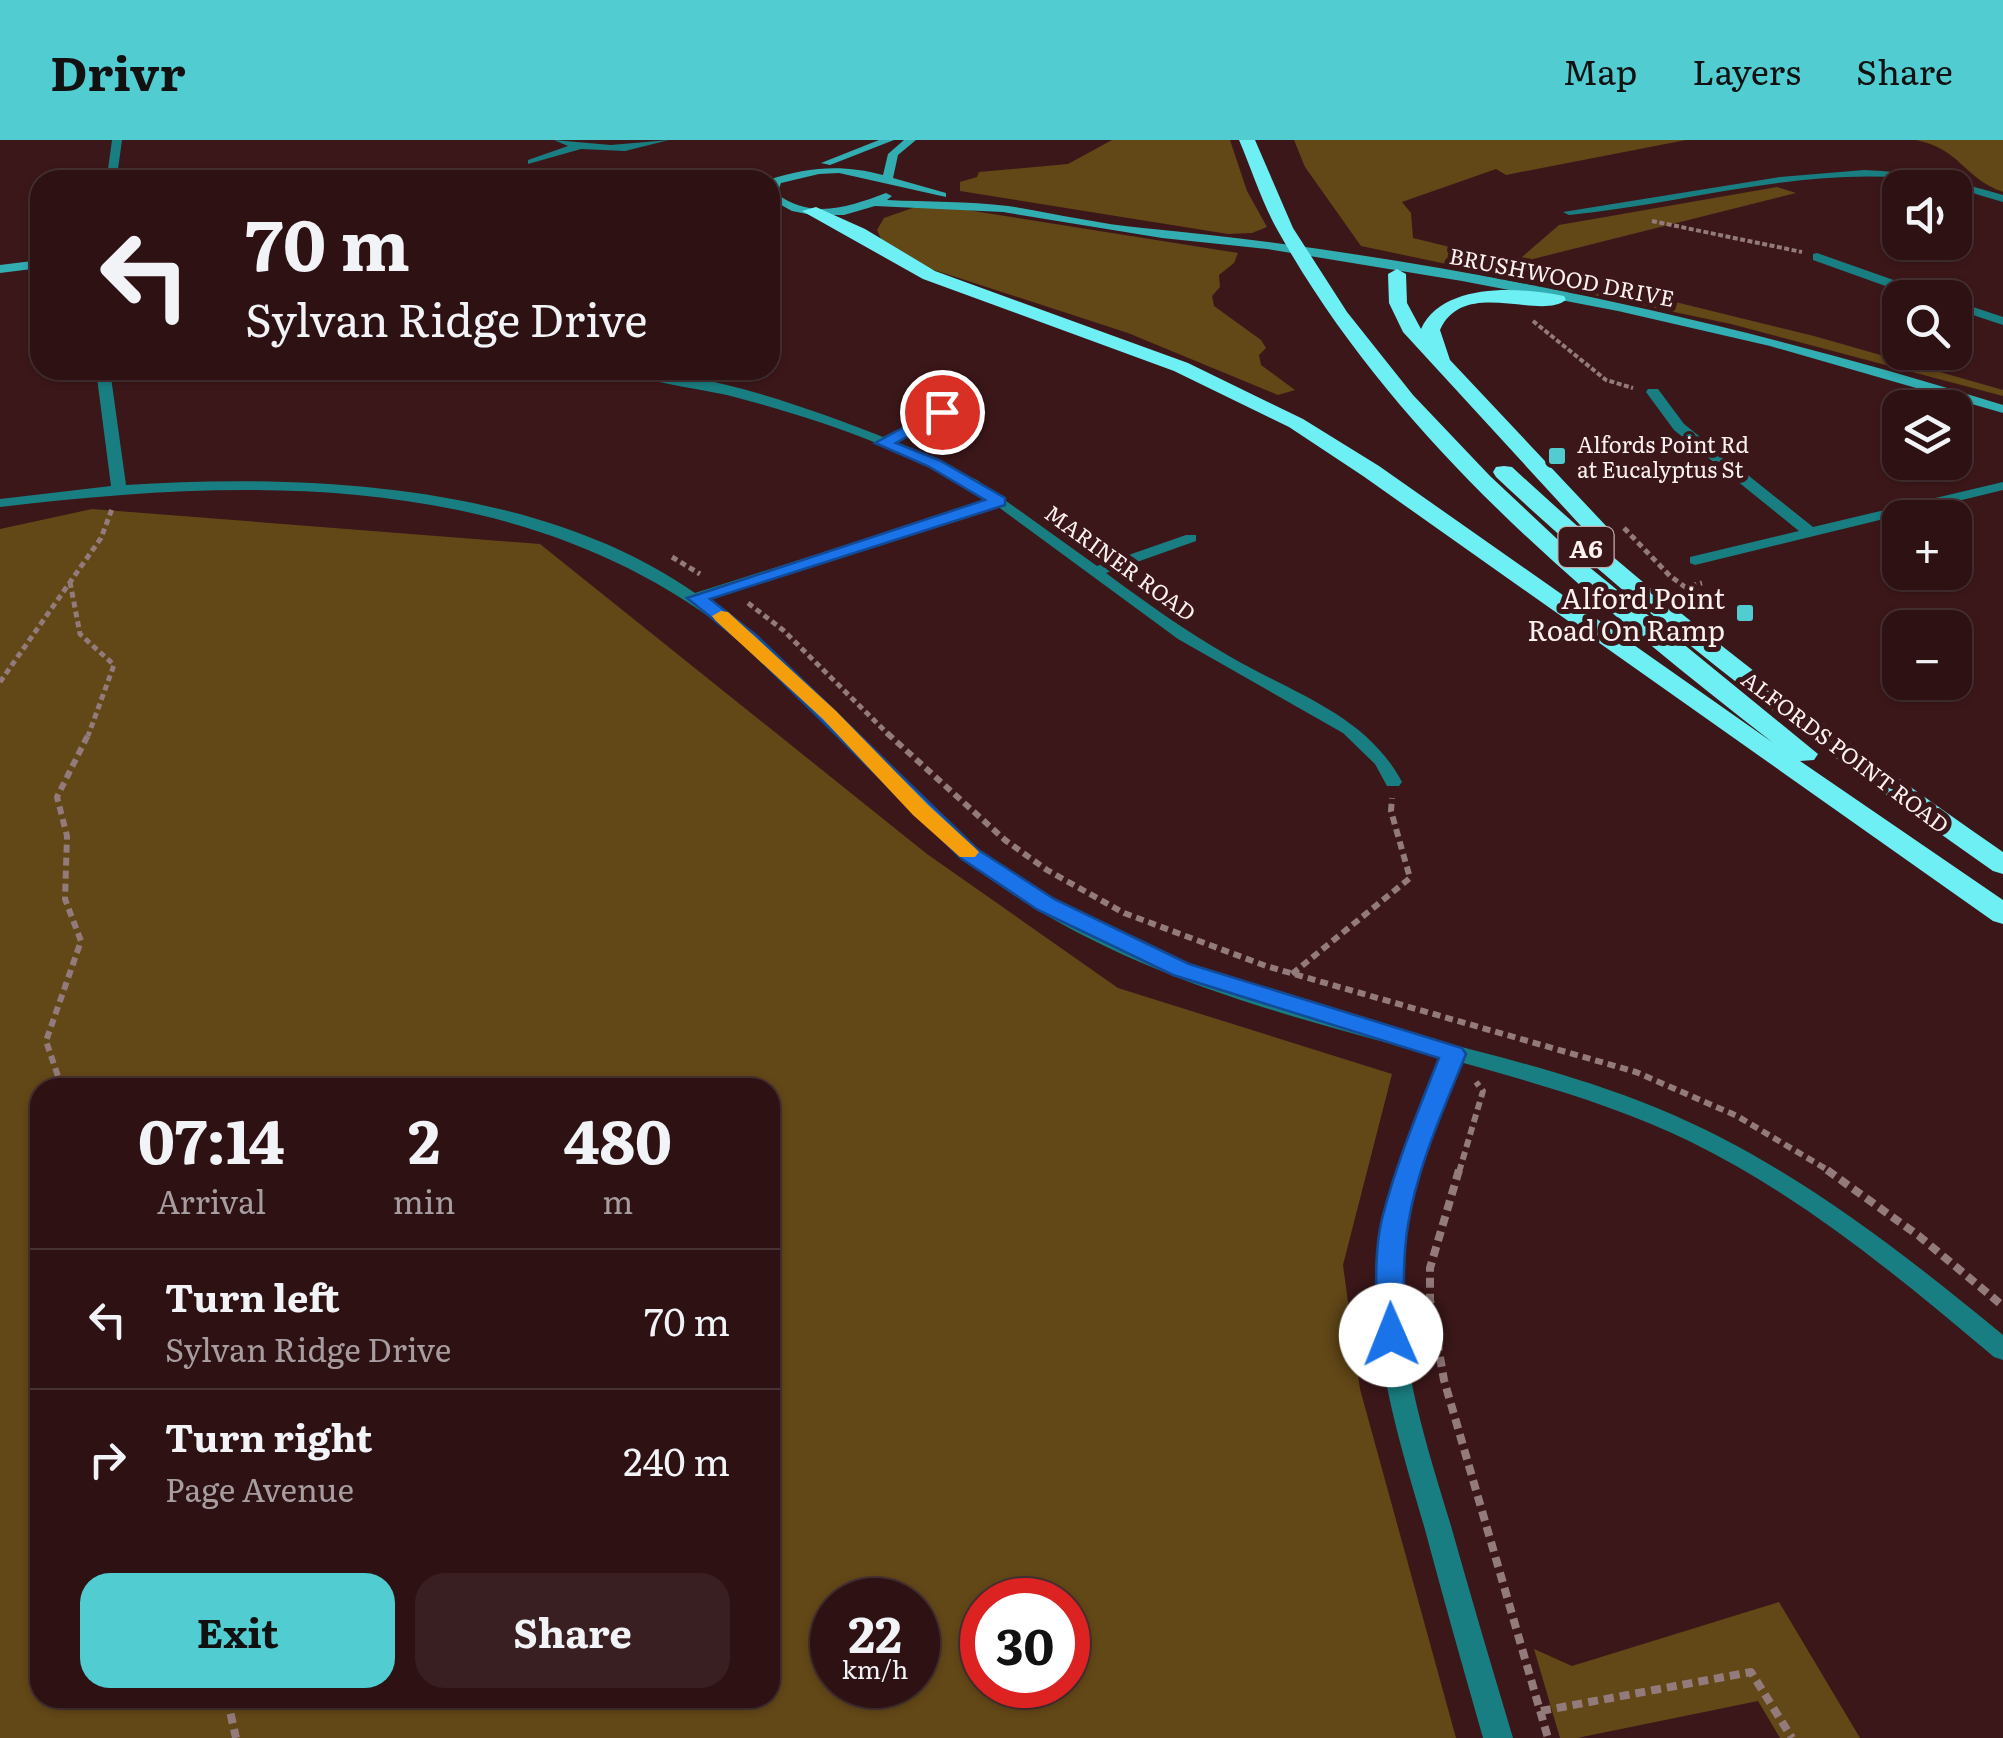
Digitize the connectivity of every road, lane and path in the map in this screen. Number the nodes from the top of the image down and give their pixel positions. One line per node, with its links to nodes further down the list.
1 (116, 140): 10 (street)
2 (559, 140): 8 (street)
3 (664, 140): 8 (street)
4 (890, 140): 11 (street)
5 (910, 140): 13 (street)
6 (1247, 140): 55 (highway, ALFORDS POINT ROAD / A6)
7 (1265, 140): 54 (highway, ALFORDS POINT ROAD / A6)
8 (576, 147): 9 (street)
9 (532, 162)
10 (114, 170)
11 (800, 172): 12 (street); 13 (street, BRUSHWOOD DRIVE)
12 (780, 180)
13 (887, 181): 16 (street); 19 (street, BRUSHWOOD DRIVE)
14 (2003, 199): 17 (street)
15 (780, 200): 20 (street)
16 (876, 203): 19 (street, BRUSHWOOD DRIVE); 20 (street, BRUSHWOOD DRIVE)
17 (1624, 208): 21 (street); 22 (path)
18 (780, 209): 20 (street, BRUSHWOOD DRIVE)
19 (1002, 209): 24 (street, BRUSHWOOD DRIVE)
20 (801, 210): 56 (highway)
21 (1569, 212)
22 (1817, 257): 26 (street)
23 (30, 265): 25 (street)
24 (1381, 267): 27 (street, BRUSHWOOD DRIVE); 31 (street, BRUSHWOOD DRIVE); 32 (highway)
25 (0, 269)
26 (1882, 280)
27 (1558, 300): 31 (street, BRUSHWOOD DRIVE); 32 (highway)
28 (1972, 311): 30 (street)
29 (1532, 320): 35 (path)
30 (2003, 322)
31 (1733, 334): 37 (street, BRUSHWOOD DRIVE)
32 (1445, 362): 53 (highway)
33 (104, 380): 39 (street)
34 (685, 380): 38 (street, MARINER ROAD)
35 (1652, 392): 43 (street)
36 (972, 397): 38 (street)
37 (2003, 409)
38 (882, 443): 41 (street, MARINER ROAD)
39 (119, 489): 42 (street); 48 (path); 50 (street)
40 (1999, 490): 43 (street)
41 (999, 501): 47 (street, MARINER ROAD); 49 (street)
42 (0, 503)
43 (1811, 533): 46 (street)
44 (1191, 538): 47 (street)
45 (660, 552): 49 (path)
46 (1695, 560)
47 (1095, 572): 52 (street, MARINER ROAD)
48 (70, 582): 51 (path); 59 (path)
49 (723, 589): 50 (street); 57 (path)
50 (696, 598): 58 (street)
51 (0, 682)
52 (1393, 782): 57 (path)
53 (2003, 848)
54 (2003, 865)
55 (2003, 895)
56 (2003, 914)
57 (1292, 974): 60 (path)
58 (1454, 1054): 61 (street); 63 (path); 65 (street)
59 (59, 1078)
60 (2003, 1306)
61 (2003, 1350)
62 (228, 1708): 64 (path)
63 (1541, 1711): 66 (path); 67 (path)
64 (236, 1738)
65 (1498, 1738)
66 (1548, 1738)
67 (1792, 1738)

